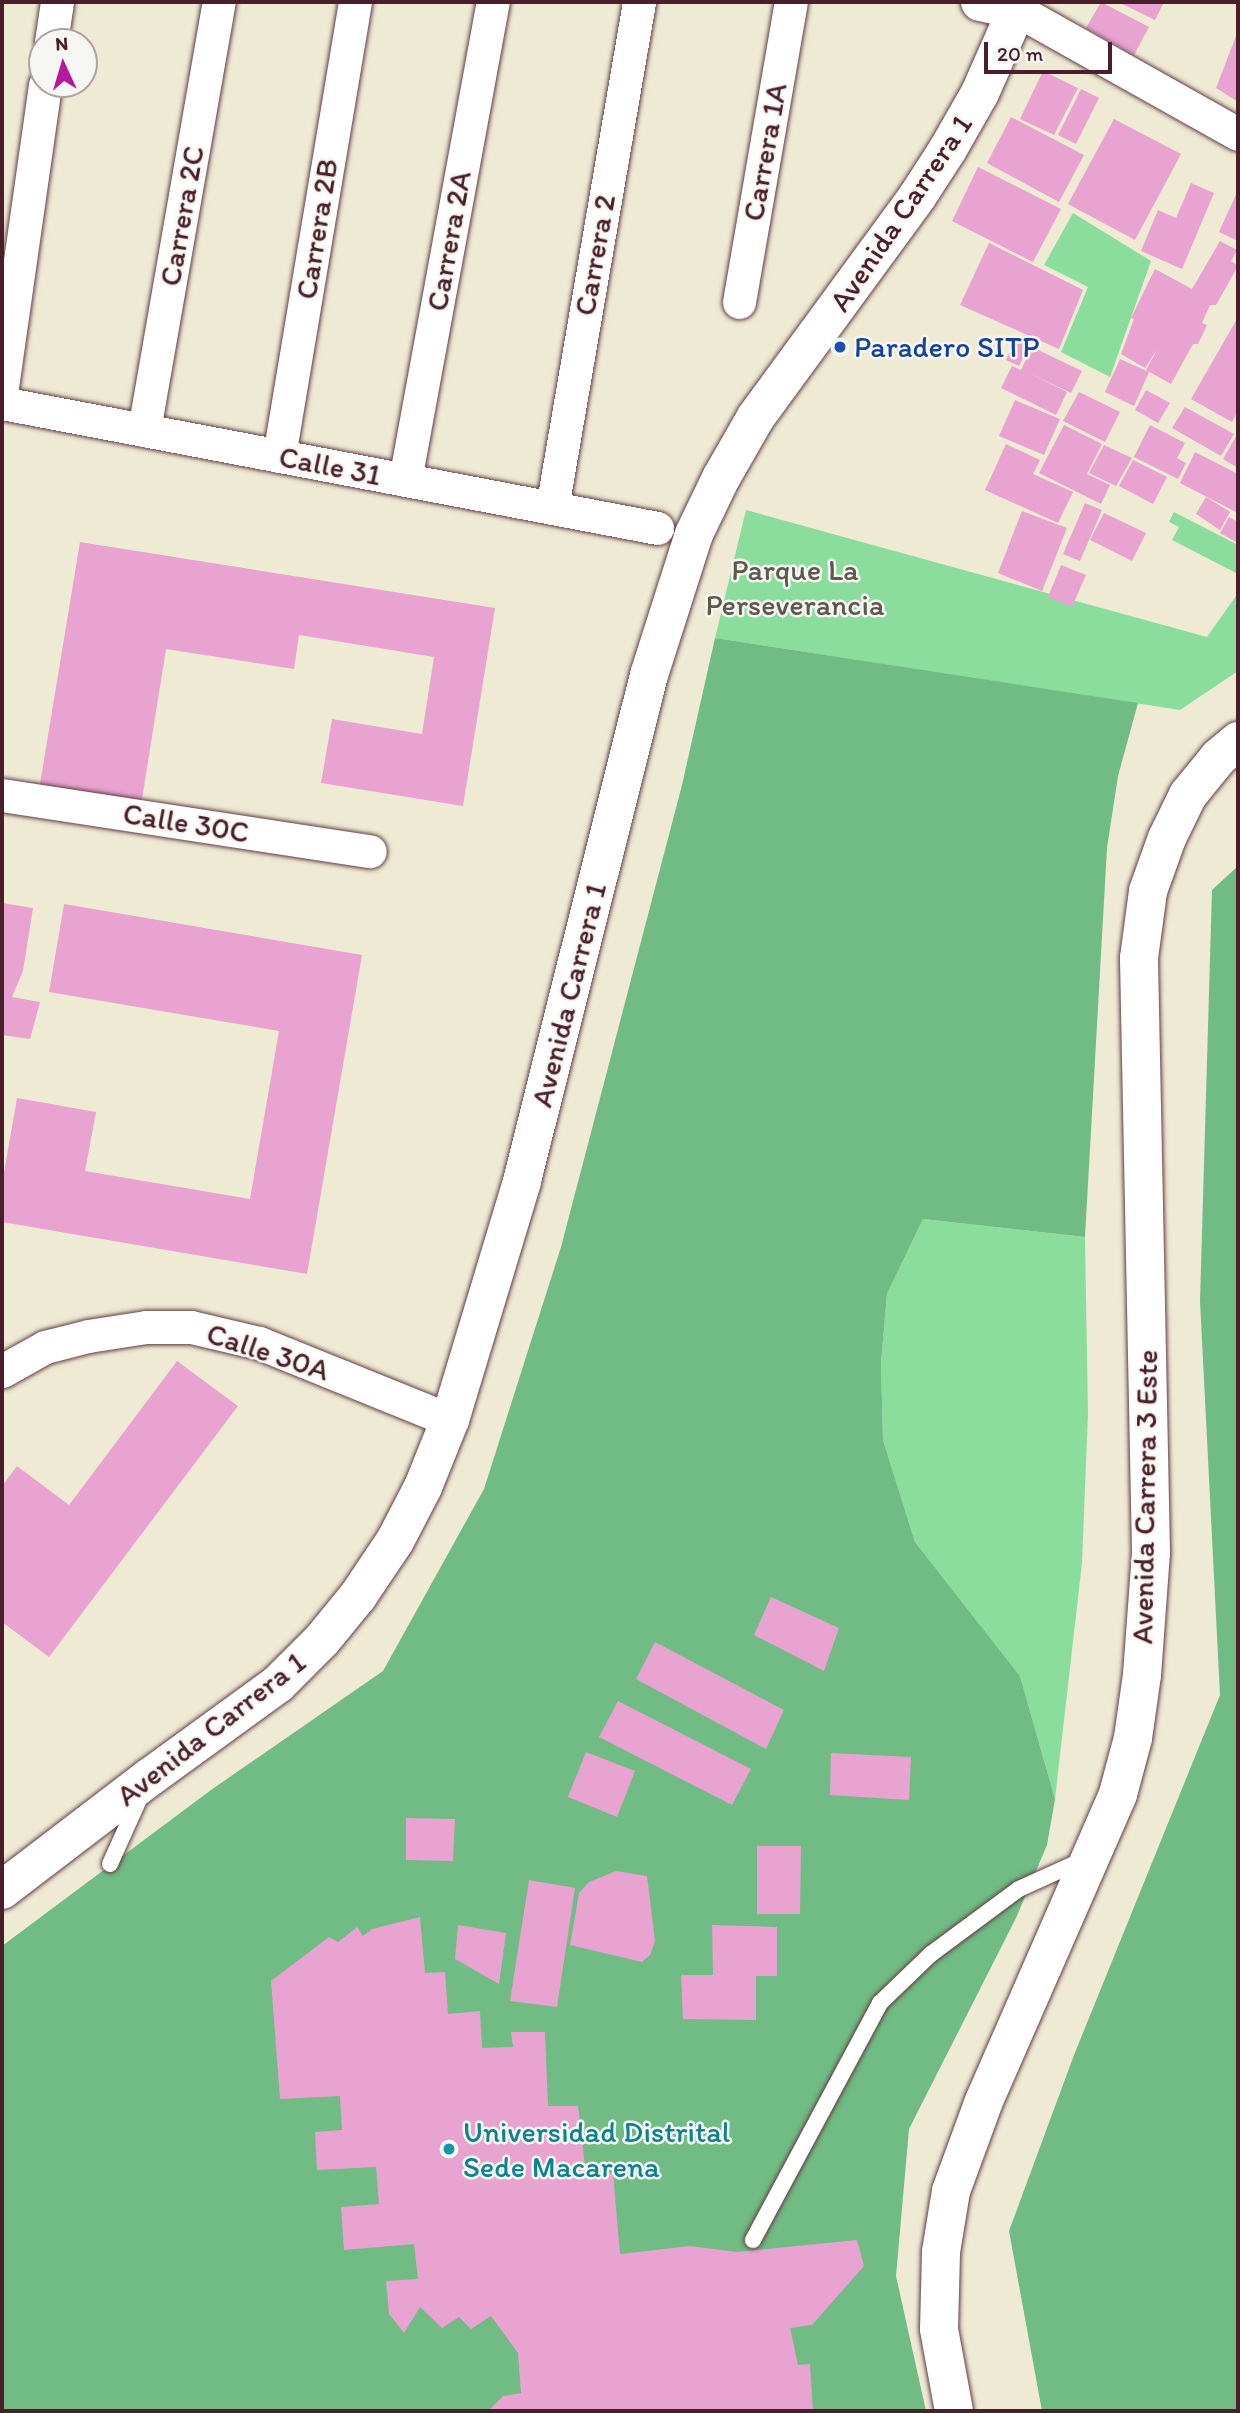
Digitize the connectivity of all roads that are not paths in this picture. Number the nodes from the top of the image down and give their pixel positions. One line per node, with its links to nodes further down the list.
1 (57, 2): 9 (street)
2 (219, 2): 15 (street, Carrera 2C)
3 (355, 2): 16 (street, Carrera 2B)
4 (493, 2): 17 (street, Carrera 2A)
5 (639, 2): 18 (street, Carrera 2)
6 (791, 2): 12 (street, Carrera 1A)
7 (980, 2): 8 (main road)
8 (1018, 6): 11 (street); 24 (main road, Avenida Carrera 1)
9 (53, 28)
10 (43, 98): 13 (street)
11 (1238, 134)
12 (739, 302)
13 (2, 387)
14 (2, 403): 15 (street, Calle 31)
15 (144, 430): 16 (street, Calle 31)
16 (279, 456): 17 (street, Calle 31)
17 (405, 480): 18 (street, Calle 31)
18 (552, 508): 19 (street, Calle 31)
19 (657, 528)
20 (1238, 741): 26 (main road, Avenida Carrera 3 Este)
21 (2, 795): 22 (street, Calle 30C)
22 (370, 851)
23 (2, 1371): 24 (street, Calle 30A)
24 (450, 1420): 25 (main road, Avenida Carrera 1)
25 (150, 1777): 27 (lane); 28 (main road, Avenida Carrera 1)
26 (1094, 1854): 29 (lane); 30 (main road, Avenida Carrera 3 Este)
27 (110, 1864)
28 (2, 1890)
29 (753, 2240)
30 (954, 2411)

